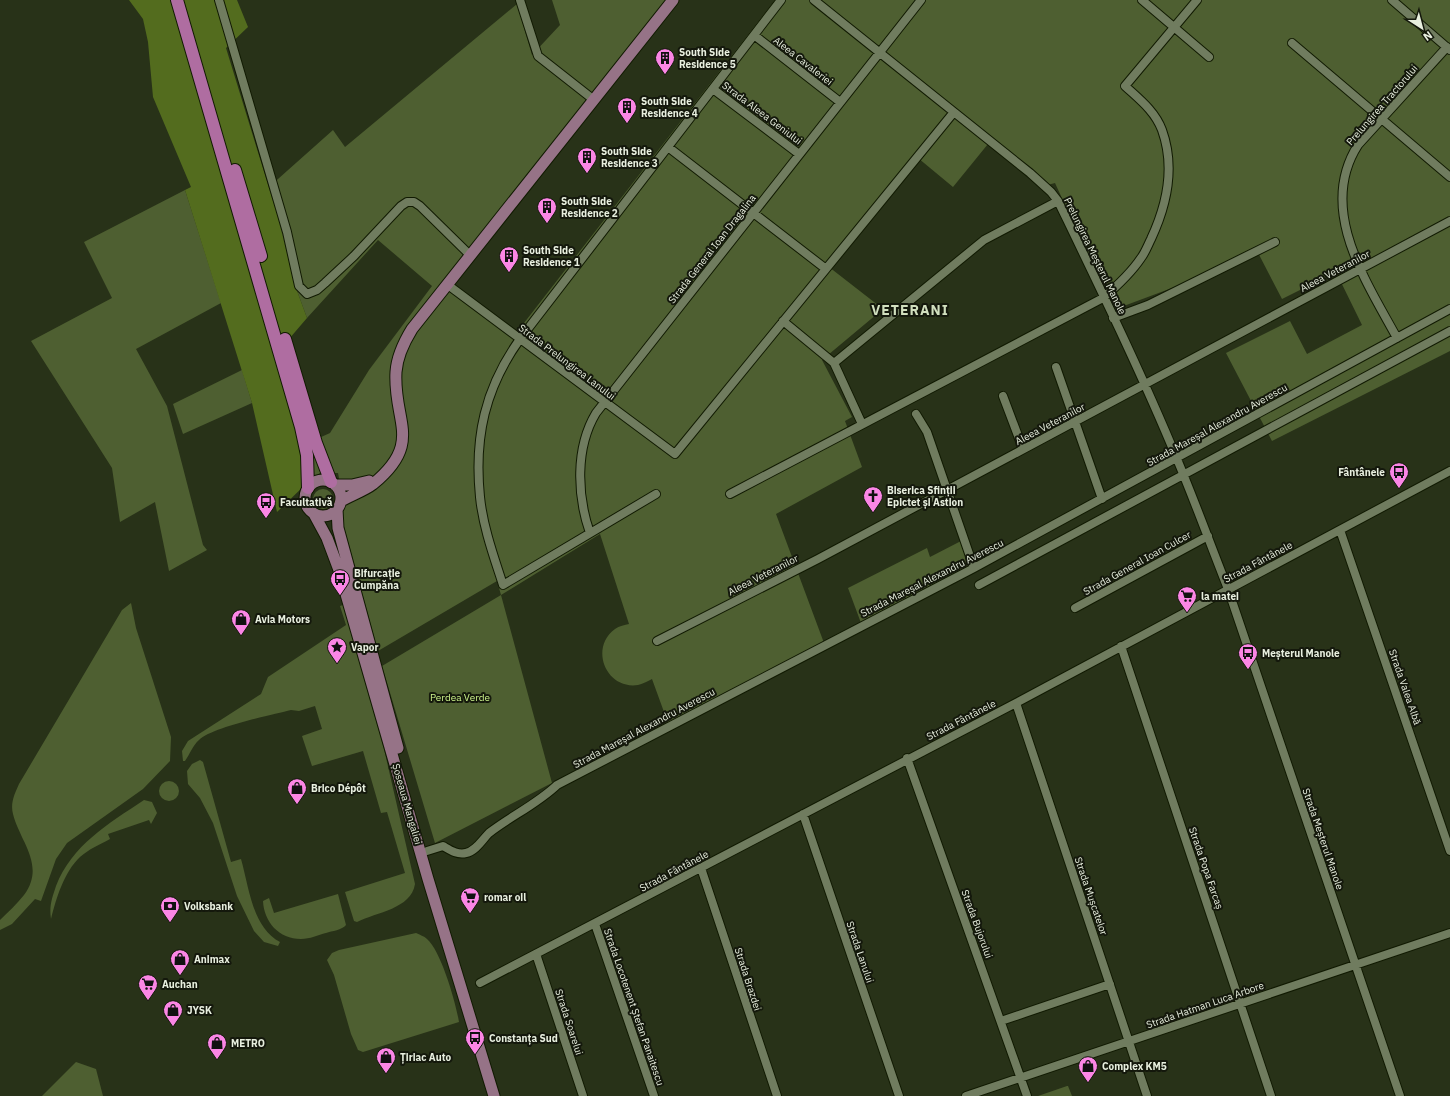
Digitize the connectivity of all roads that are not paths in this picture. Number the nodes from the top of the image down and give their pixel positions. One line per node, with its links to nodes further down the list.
1 (178, 0): 55 (highway)
2 (186, 0): 54 (highway)
3 (219, 0): 30 (street)
4 (520, 0): 19 (street)
5 (673, 0): 19 (main road)
6 (781, 0): 13 (street)
7 (814, 0): 16 (street, Prelungirea Meșterul Manole)
8 (921, 0): 16 (street, Strada General Ioan Dragalina)
9 (1142, 0): 12 (street)
10 (1197, 0): 12 (street)
11 (1392, 0): 15 (street)
12 (1174, 27): 17 (street); 34 (street)
13 (754, 35): 18 (street); 20 (street, Aleea Cavaleriei)
14 (1292, 43): 22 (street)
15 (1448, 48): 22 (street, Prelungirea Tractorului)
16 (879, 52): 20 (street, Strada General Ioan Dragalina); 21 (street, Prelungirea Meșterul Manole)
17 (1210, 57)
18 (713, 88): 23 (street); 24 (street, Strada Aleea Geniului)
19 (594, 100): 30 (main road)
20 (840, 102): 24 (street, Strada General Ioan Dragalina)
21 (954, 112): 26 (street, Prelungirea Meșterul Manole); 31 (street)
22 (1381, 119): 25 (street); 32 (street, Prelungirea Tractorului)
23 (668, 147): 27 (street); 40 (street)
24 (799, 154): 27 (street, Strada General Ioan Dragalina)
25 (1450, 177)
26 (1058, 201): 34 (street, Prelungirea Meșterul Manole); 41 (street)
27 (753, 213): 31 (street); 45 (street, Strada General Ioan Dragalina)
28 (1450, 221): 32 (street, Aleea Veteranilor)
29 (1275, 242): 36 (street)
30 (470, 256): 33 (main road)
31 (826, 269): 37 (street)
32 (1360, 270): 39 (street, Prelungirea Tractorului); 43 (street, Aleea Veteranilor)
33 (448, 285): 40 (street, Strada Prelungirea Lanului); 53 (main road)
34 (1103, 298): 36 (street, Prelungirea Meșterul Manole); 48 (street)
35 (1450, 309): 39 (street, Strada Mareșal Alexandru Averescu)
36 (1113, 318): 43 (street, Prelungirea Meșterul Manole)
37 (783, 321): 41 (street); 45 (street, Strada Prelungirea Lanului)
38 (1450, 331): 52 (street)
39 (1397, 338): 50 (street, Strada Mareșal Alexandru Averescu)
40 (520, 339): 45 (street, Strada Prelungirea Lanului); 63 (street)
41 (834, 363): 48 (street)
42 (1056, 367): 47 (street)
43 (1144, 385): 47 (street, Aleea Veteranilor); 50 (street, Prelungirea Meșterul Manole)
44 (1003, 396): 49 (street)
45 (604, 401): 63 (street, Strada General Ioan Dragalina)
46 (916, 414): 56 (street)
47 (1075, 422): 49 (street, Aleea Veteranilor); 59 (street)
48 (862, 424): 58 (street)
49 (1024, 449): 56 (street, Aleea Veteranilor)
50 (1177, 458): 52 (street, Prelungirea Meșterul Manole); 59 (street, Strada Mareșal Alexandru Averescu)
51 (1449, 475): 62 (street, Strada Fântânele)
52 (1184, 476): 64 (street, Prelungirea Meșterul Manole); 66 (street)
53 (377, 480): 54 (main road); 60 (main road)
54 (333, 483): 55 (main road); 60 (main road)
55 (308, 488): 61 (main road)
56 (947, 490): 65 (street); 69 (street, Aleea Veteranilor)
57 (656, 494): 63 (street)
58 (730, 494)
59 (1102, 499): 65 (street, Strada Mareșal Alexandru Averescu)
60 (339, 505): 61 (main road); 74 (main road, Șoseaua Mangaliei)
61 (314, 514): 87 (main road, Șoseaua Mangaliei)
62 (1340, 530): 67 (street, Strada Fântânele); 75 (street, Strada Valea Albă)
63 (590, 533)
64 (1208, 536): 67 (street, Prelungirea Meșterul Manole); 68 (street, Strada General Ioan Culcer)
65 (974, 568): 74 (street, Strada Mareșal Alexandru Averescu)
66 (979, 585)
67 (1228, 589): 70 (street, Strada Fântânele); 80 (street, Strada Meșterul Manole)
68 (1075, 608)
69 (657, 641)
70 (1121, 646): 71 (street, Strada Fântânele); 83 (street, Strada Popa Farcaș)
71 (1016, 703): 72 (street, Strada Fântânele); 82 (street, Strada Mușcatelor)
72 (908, 758): 73 (street, Strada Fântânele); 84 (street, Strada Bujorului)
73 (803, 814): 76 (street, Strada Fântânele); 92 (street, Strada Lanului)
74 (427, 850): 88 (main road, Șoseaua Mangaliei)
75 (1450, 851)
76 (701, 868): 77 (street, Strada Fântânele); 91 (street, Strada Brazdei)
77 (595, 924): 79 (street, Strada Fântânele); 90 (street, Strada Locotenent Ștefan Panaitescu)
78 (1450, 933): 80 (street, Strada Hatman Luca Arbore)
79 (536, 954): 81 (street, Strada Fântânele); 89 (street, Strada Soarelui)
80 (1356, 964): 83 (street, Strada Hatman Luca Arbore); 97 (street, Strada Meșterul Manole)
81 (480, 984)
82 (1110, 984): 84 (street); 85 (street, Strada Mușcatelor)
83 (1241, 1004): 85 (street, Strada Hatman Luca Arbore); 96 (street, Strada Popa Farcaș)
84 (1001, 1021): 86 (street, Strada Bujorului)
85 (1130, 1041): 86 (street, Strada Hatman Luca Arbore); 95 (street, Strada Mușcatelor)
86 (1021, 1077): 93 (street, Strada Hatman Luca Arbore); 94 (street, Strada Bujorului)
87 (494, 1096)
88 (500, 1096)
89 (583, 1096)
90 (654, 1096)
91 (777, 1096)
92 (899, 1096)
93 (966, 1096)
94 (1027, 1096)
95 (1147, 1096)
96 (1271, 1096)
97 (1400, 1096)

